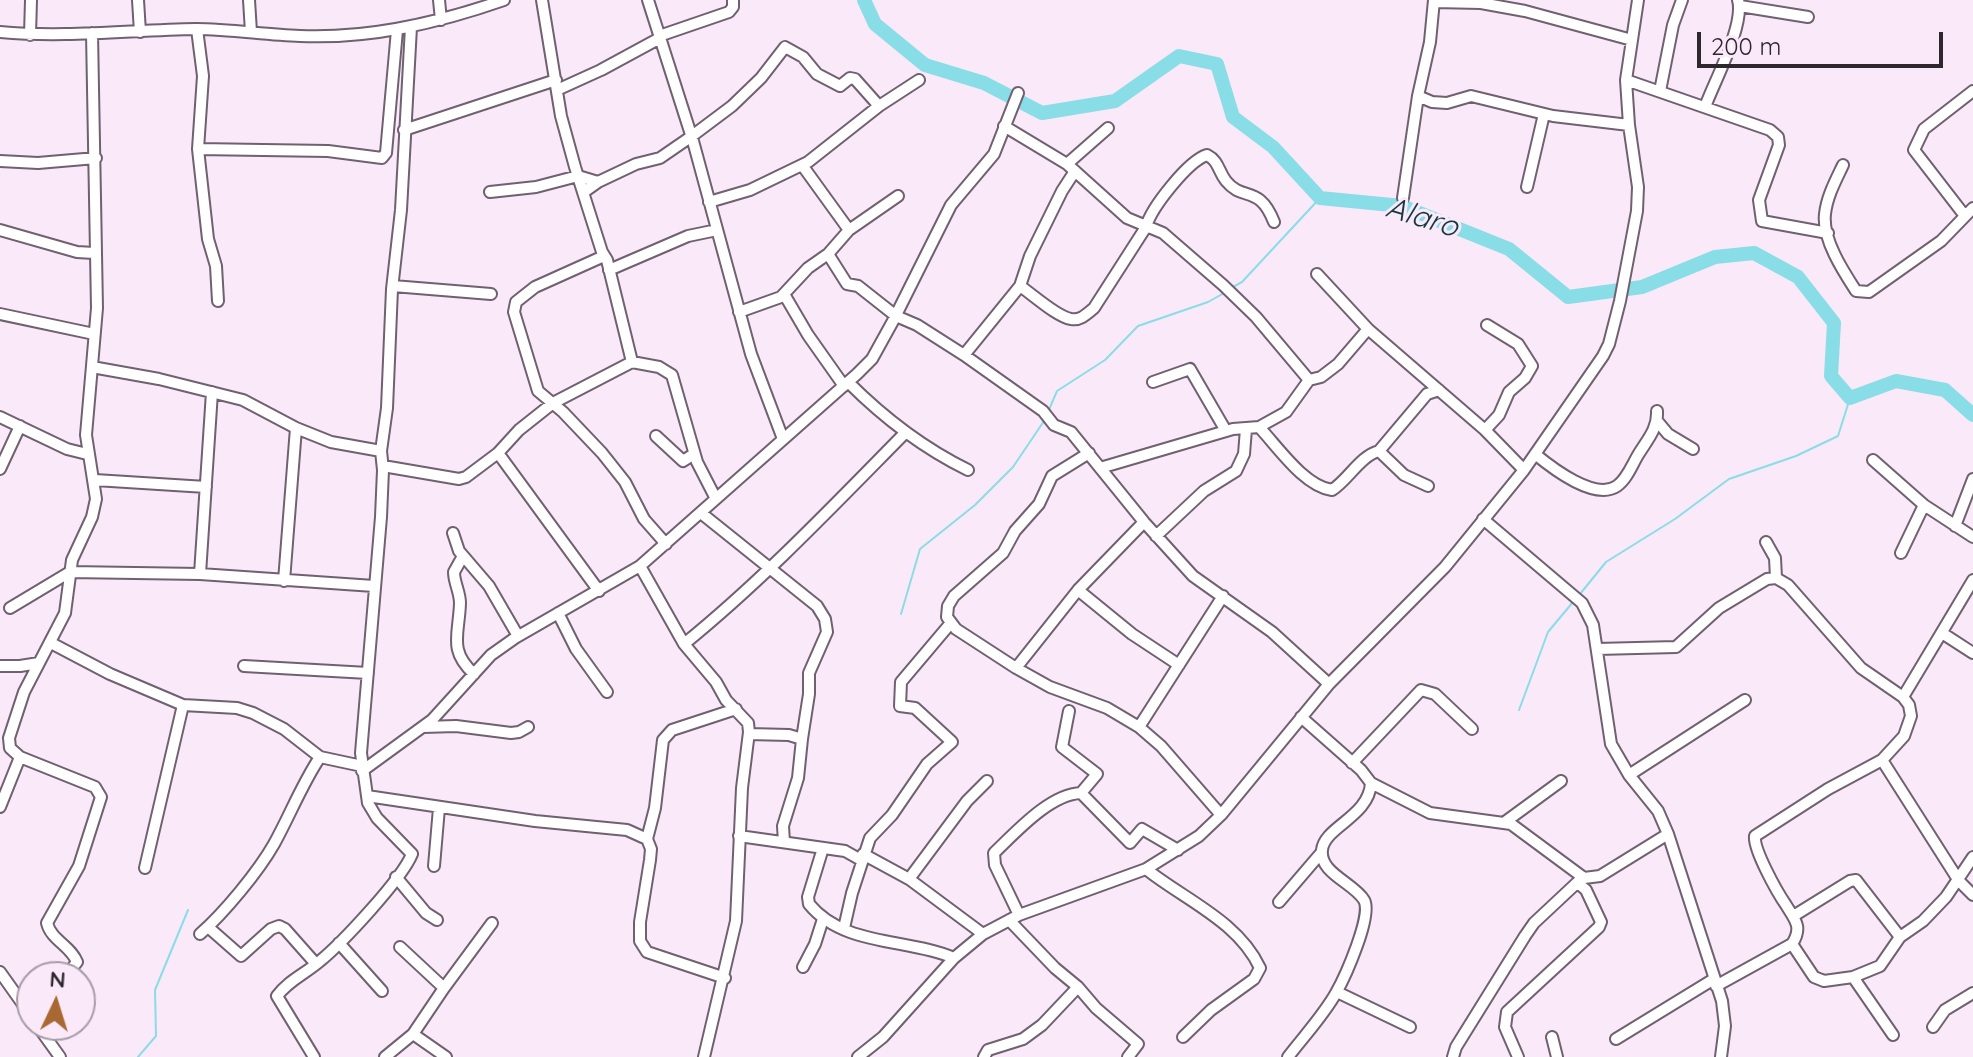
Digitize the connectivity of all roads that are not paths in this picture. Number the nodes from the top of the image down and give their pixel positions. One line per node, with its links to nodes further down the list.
1 (31, 0): 22 (street)
2 (138, 0): 19 (street)
3 (249, 0): 20 (street)
4 (439, 0): 14 (street)
5 (504, 0): 14 (street)
6 (542, 0): 27 (street)
7 (648, 0): 23 (street)
8 (733, 0): 23 (street)
9 (1638, 0): 24 (street)
10 (1682, 0): 28 (street)
11 (1434, 1): 24 (street); 31 (street)
12 (1739, 3): 13 (street); 33 (street)
13 (1808, 17)
14 (441, 20): 15 (street)
15 (411, 27): 17 (street); 38 (street)
16 (197, 29): 19 (street); 20 (street); 40 (street)
17 (397, 30): 20 (street); 40 (street)
18 (0, 32): 22 (street)
19 (140, 32): 21 (street)
20 (251, 32)
21 (92, 33): 22 (street); 41 (street)
22 (30, 35)
23 (659, 37): 27 (street); 39 (street)
24 (1632, 40): 26 (street)
25 (919, 80): 32 (street)
26 (1626, 80): 28 (street); 35 (street)
27 (557, 85): 38 (street); 46 (street)
28 (1660, 91): 33 (street)
29 (1973, 91): 55 (street)
30 (1018, 93): 36 (street)
31 (1418, 96): 34 (street); 52 (street)
32 (879, 106): 39 (street); 43 (street)
33 (1705, 107): 61 (street)
34 (1544, 114): 35 (street); 48 (street)
35 (1629, 125): 104 (street)
36 (1004, 126): 45 (street); 74 (street)
37 (1108, 128): 45 (street)
38 (404, 130): 67 (street)
39 (692, 136): 47 (street); 53 (street)
40 (198, 149): 71 (street)
41 (96, 158): 42 (street); 62 (street)
42 (0, 161)
43 (802, 165): 53 (street); 60 (street)
44 (1843, 165): 61 (street)
45 (1071, 168): 57 (street); 68 (street)
46 (578, 176): 47 (street); 49 (street); 50 (street)
47 (598, 182): 50 (street)
48 (1527, 187)
49 (490, 192)
50 (584, 192): 64 (street)
51 (898, 196): 60 (street)
52 (1403, 198)
53 (709, 202): 59 (street)
54 (1973, 208): 55 (street)
55 (1965, 216): 61 (street)
56 (1274, 222): 57 (street)
57 (1146, 227): 68 (street); 81 (street)
58 (0, 230): 62 (street)
59 (717, 230): 65 (street); 72 (street)
60 (849, 230): 63 (street)
61 (1828, 233)
62 (94, 253): 77 (street)
63 (828, 254): 70 (street); 74 (street)
64 (604, 256): 65 (street); 86 (street)
65 (609, 270): 79 (street)
66 (1317, 274): 76 (street)
67 (393, 286): 69 (street); 98 (street)
68 (1020, 286): 78 (street)
69 (491, 294)
70 (784, 294): 72 (street); 83 (street)
71 (218, 301)
72 (739, 312): 96 (street)
73 (0, 314): 77 (street)
74 (896, 316): 78 (street); 83 (street)
75 (1487, 325): 92 (street)
76 (1368, 329): 81 (street); 84 (street)
77 (94, 334): 80 (street)
78 (964, 355): 101 (street)
79 (632, 362): 86 (street); 103 (street)
80 (92, 367): 85 (street); 102 (street)
81 (1309, 380): 89 (street)
82 (1153, 382): 93 (street)
83 (846, 384): 94 (street); 96 (street)
84 (1439, 390): 92 (street); 99 (street)
85 (212, 392): 90 (street); 114 (street)
86 (553, 403): 100 (street); 125 (street)
87 (0, 417): 88 (street)
88 (20, 426): 102 (street); 108 (street)
89 (1259, 427): 91 (street); 99 (street)
90 (296, 428): 98 (street); 134 (street)
91 (1246, 429): 93 (street); 122 (street)
92 (1485, 430): 110 (street)
93 (1226, 431): 107 (street)
94 (906, 432): 109 (street); 129 (street)
95 (656, 436): 103 (street)
96 (783, 439): 115 (street)
97 (1693, 449): 104 (street)
98 (381, 451): 106 (street)
99 (1379, 451): 113 (street)
100 (498, 453): 106 (street); 137 (street)
101 (1089, 453): 107 (street); 141 (street)
102 (87, 454): 112 (street)
103 (694, 454): 115 (street)
104 (1535, 454): 110 (street)
105 (1873, 460): 116 (street)
106 (383, 466): 135 (street)
107 (1100, 468): 119 (street)
108 (0, 469)
109 (968, 470)
110 (1524, 470): 118 (street)
111 (1973, 479): 120 (street)
112 (95, 480): 114 (street); 130 (street)
113 (1428, 486)
114 (206, 487): 131 (street)
115 (715, 497): 117 (street)
116 (1924, 505): 120 (street); 126 (street)
117 (701, 513): 125 (street); 129 (street)
118 (1483, 519): 146 (street); 155 (street)
119 (1144, 522): 122 (street); 136 (street)
120 (1955, 526): 123 (street)
121 (453, 533): 127 (street)
122 (1156, 536): 138 (street)
123 (1973, 537)
124 (1766, 542): 132 (street)
125 (666, 544): 128 (street)
126 (1901, 553)
127 (463, 556): 143 (street); 154 (street)
128 (640, 566): 137 (street); 145 (street)
129 (769, 568): 145 (street); 168 (street)
130 (70, 572): 131 (street); 139 (street); 144 (street)
131 (200, 574): 134 (street)
132 (1776, 578): 146 (street); 157 (street)
133 (1973, 580): 142 (street)
134 (284, 581): 135 (street)
135 (374, 586): 153 (street)
136 (1078, 590): 149 (street); 152 (street)
137 (599, 591): 140 (street)
138 (1223, 596): 149 (street); 155 (street)
139 (10, 608)
140 (558, 613): 143 (street); 156 (street)
141 (950, 624): 152 (street); 191 (street)
142 (1942, 633): 147 (street); 157 (street)
143 (518, 636): 154 (street)
144 (51, 643): 148 (street); 159 (street)
145 (684, 644): 160 (street)
146 (1597, 649): 174 (street)
147 (1973, 653)
148 (39, 663): 150 (street); 169 (street)
149 (1179, 665): 165 (street)
150 (0, 666)
151 (244, 666): 153 (street)
152 (1016, 668): 165 (street)
153 (368, 673): 173 (street)
154 (474, 674): 163 (street)
155 (1329, 684): 162 (street)
156 (607, 692)
157 (1903, 697): 171 (street)
158 (1745, 700): 174 (street)
159 (183, 705): 170 (street); 194 (street)
160 (736, 709): 167 (street); 186 (street)
161 (1069, 711): 178 (street)
162 (1301, 717): 172 (street); 182 (street)
163 (423, 727): 164 (street); 173 (street)
164 (528, 727)
165 (1139, 727): 182 (street)
166 (1472, 729): 172 (street)
167 (749, 734): 168 (street); 185 (street)
168 (802, 739): 187 (street)
169 (20, 757): 180 (street); 214 (street)
170 (320, 757): 173 (street); 215 (street)
171 (1882, 760): 199 (street); 202 (street)
172 (1352, 763): 177 (street)
173 (362, 768): 179 (street)
174 (1629, 775): 184 (street)
175 (987, 781): 197 (street)
176 (1561, 781): 183 (street)
177 (1371, 783): 183 (street); 190 (street)
178 (1081, 793): 189 (street); 203 (street)
179 (367, 796): 181 (street); 196 (street)
180 (0, 807)
181 (439, 808): 186 (street); 193 (street)
182 (1221, 815): 189 (street)
183 (1505, 822): 198 (street)
184 (1668, 834): 198 (street); 219 (street)
185 (739, 836): 187 (street); 218 (street)
186 (647, 839): 218 (street)
187 (784, 842): 188 (street)
188 (823, 848): 191 (street); 204 (street)
189 (1178, 850): 195 (street)
190 (1321, 853): 201 (street); 223 (street)
191 (862, 857): 197 (street); 207 (street)
192 (1973, 857): 199 (street)
193 (434, 866)
194 (145, 868)
195 (1146, 869): 203 (street); 229 (street)
196 (396, 877): 205 (street); 210 (street)
197 (909, 879): 208 (street)
198 (1580, 880): 240 (street); 241 (street)
199 (1959, 881): 200 (street); 209 (street)
200 (1973, 895)
201 (1279, 902)
202 (1795, 915): 209 (street); 211 (street)
203 (1014, 918): 208 (street); 220 (street)
204 (823, 919): 207 (street); 216 (street)
205 (437, 920)
206 (492, 923): 221 (street)
207 (844, 928): 213 (street)
208 (983, 934): 213 (street)
209 (1900, 937): 217 (street)
210 (339, 943): 215 (street); 222 (street)
211 (1792, 944): 217 (street); 219 (street)
212 (400, 947): 221 (street)
213 (954, 958): 236 (street)
214 (77, 961)
215 (316, 964): 232 (street)
216 (803, 967)
217 (1853, 977): 228 (street)
218 (725, 978): 235 (street)
219 (1715, 983): 231 (street); 243 (street)
220 (1078, 987): 237 (street); 238 (street)
221 (444, 988): 227 (street)
222 (382, 991)
223 (1337, 992): 225 (street); 239 (street)
224 (1973, 993): 226 (street)
225 (1410, 1027)
226 (1933, 1027)
227 (413, 1034): 233 (street); 234 (street)
228 (1893, 1035)
229 (1183, 1037)
230 (1552, 1037): 242 (street)
231 (1616, 1039)
232 (314, 1057)
233 (385, 1057)
234 (446, 1057)
235 (704, 1057)
236 (858, 1057)
237 (984, 1057)
238 (1128, 1057)
239 (1288, 1057)
240 (1453, 1057)
241 (1518, 1057)
242 (1557, 1057)
243 (1721, 1057)

